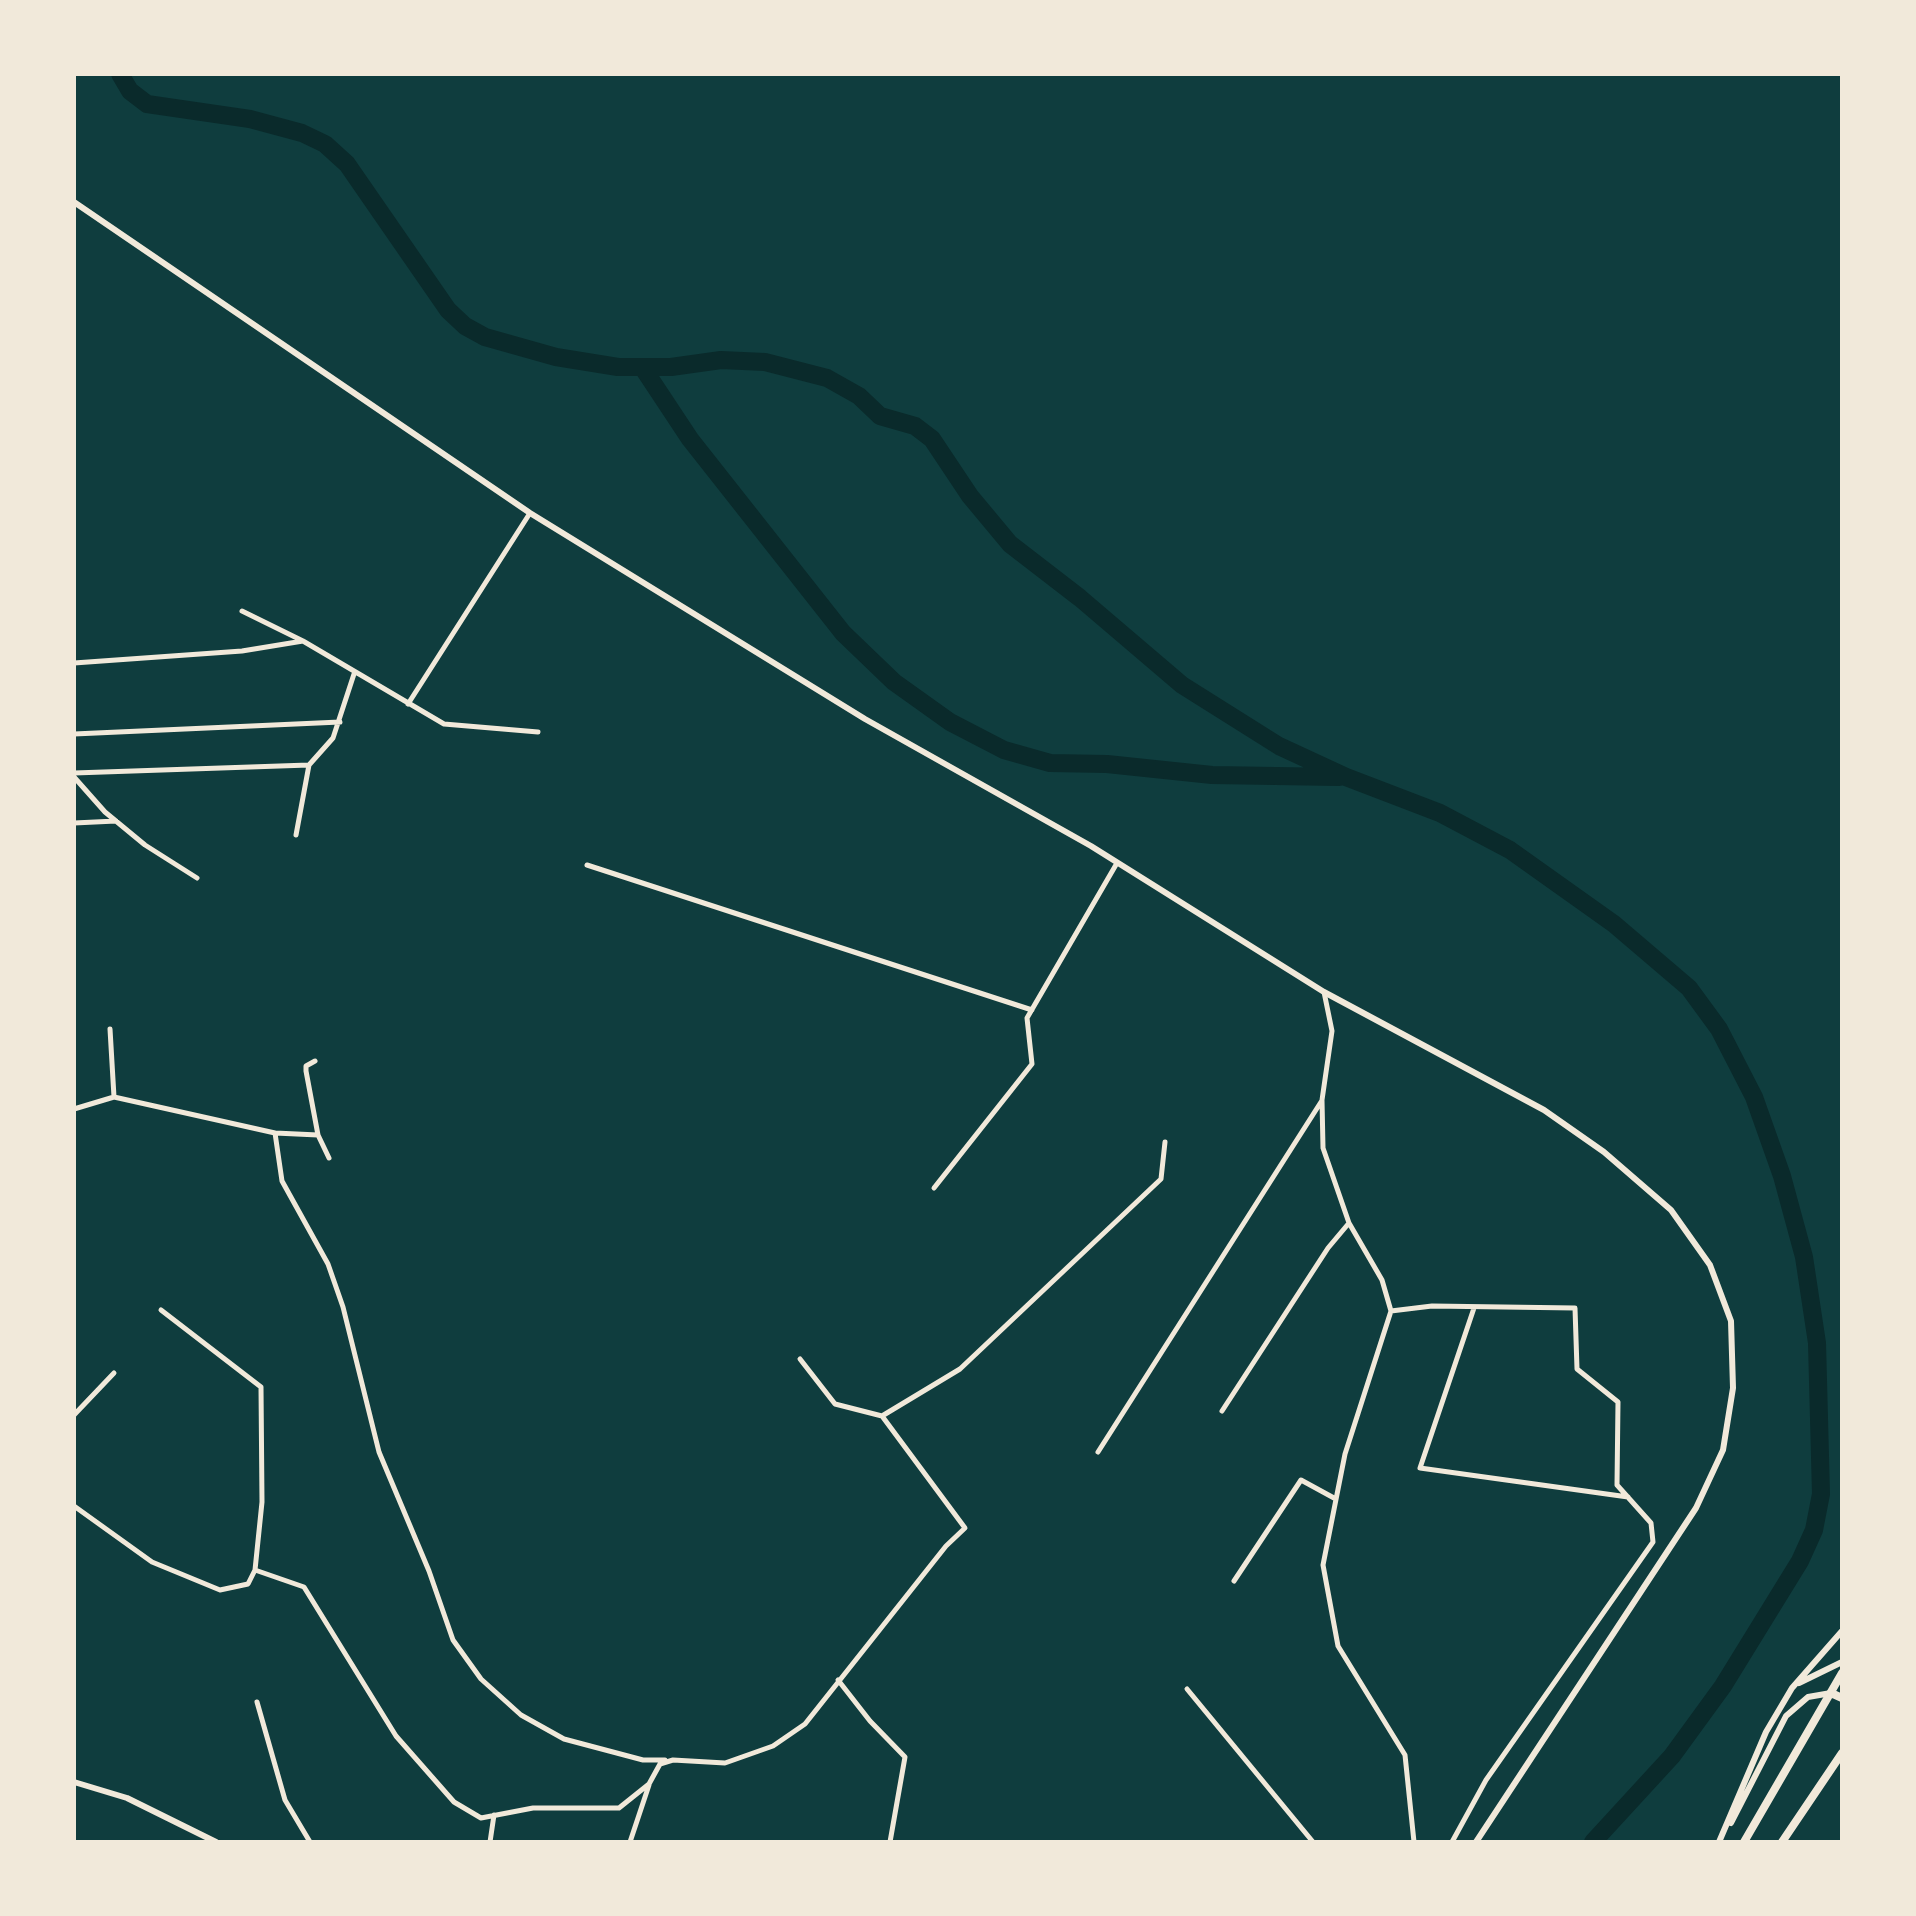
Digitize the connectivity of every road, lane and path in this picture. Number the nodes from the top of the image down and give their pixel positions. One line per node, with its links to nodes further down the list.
1 (74, 202): 2 (street)
2 (530, 513): 7 (street); 16 (street)
3 (242, 611): 4 (street)
4 (303, 641): 5 (street); 6 (street)
5 (74, 663)
6 (354, 674): 7 (street); 8 (street)
7 (408, 704): 9 (street)
8 (340, 722): 10 (street); 11 (street)
9 (538, 732)
10 (74, 734)
11 (309, 765): 12 (street); 15 (street)
12 (74, 775): 13 (street)
13 (116, 821): 14 (street); 18 (street)
14 (74, 823)
15 (296, 835)
16 (1117, 863): 19 (street); 20 (street)
17 (587, 865): 20 (street)
18 (197, 878)
19 (1324, 992): 24 (street); 68 (street)
20 (1032, 1010): 30 (street)
21 (110, 1029): 23 (street)
22 (315, 1061): 27 (street)
23 (114, 1097): 25 (street); 26 (street)
24 (1322, 1100): 31 (street); 40 (street)
25 (74, 1109)
26 (275, 1133): 27 (street); 56 (street)
27 (318, 1135): 29 (street)
28 (1165, 1142): 39 (street)
29 (329, 1158)
30 (934, 1188)
31 (1349, 1223): 34 (street); 37 (street)
32 (1474, 1308): 34 (street); 41 (street); 41 (street)
33 (161, 1310): 44 (street)
34 (1391, 1311): 42 (street)
35 (800, 1359): 39 (street)
36 (114, 1373): 38 (street)
37 (1222, 1411)
38 (74, 1415)
39 (882, 1416): 49 (street)
40 (1098, 1452)
41 (1629, 1497): 67 (street)
42 (1334, 1498): 45 (street); 66 (street)
43 (74, 1506): 44 (street)
44 (255, 1570): 59 (street)
45 (1234, 1581)
46 (1842, 1631): 50 (street)
47 (1842, 1662): 50 (street)
48 (1842, 1673): 52 (highway)
49 (838, 1680): 56 (street); 64 (street)
50 (1792, 1688): 69 (street)
51 (1187, 1689): 65 (street)
52 (1831, 1693): 53 (highway); 69 (street); 70 (highway)
53 (1842, 1698)
54 (257, 1702): 61 (street)
55 (1842, 1753): 71 (highway)
56 (673, 1760): 58 (street)
57 (74, 1782): 60 (street)
58 (649, 1784): 59 (street); 63 (street)
59 (494, 1815): 62 (street)
60 (216, 1842)
61 (310, 1842)
62 (490, 1842)
63 (630, 1842)
64 (890, 1842)
65 (1313, 1842)
66 (1414, 1842)
67 (1452, 1842)
68 (1476, 1842)
69 (1720, 1842)
70 (1744, 1842)
71 (1782, 1842)

